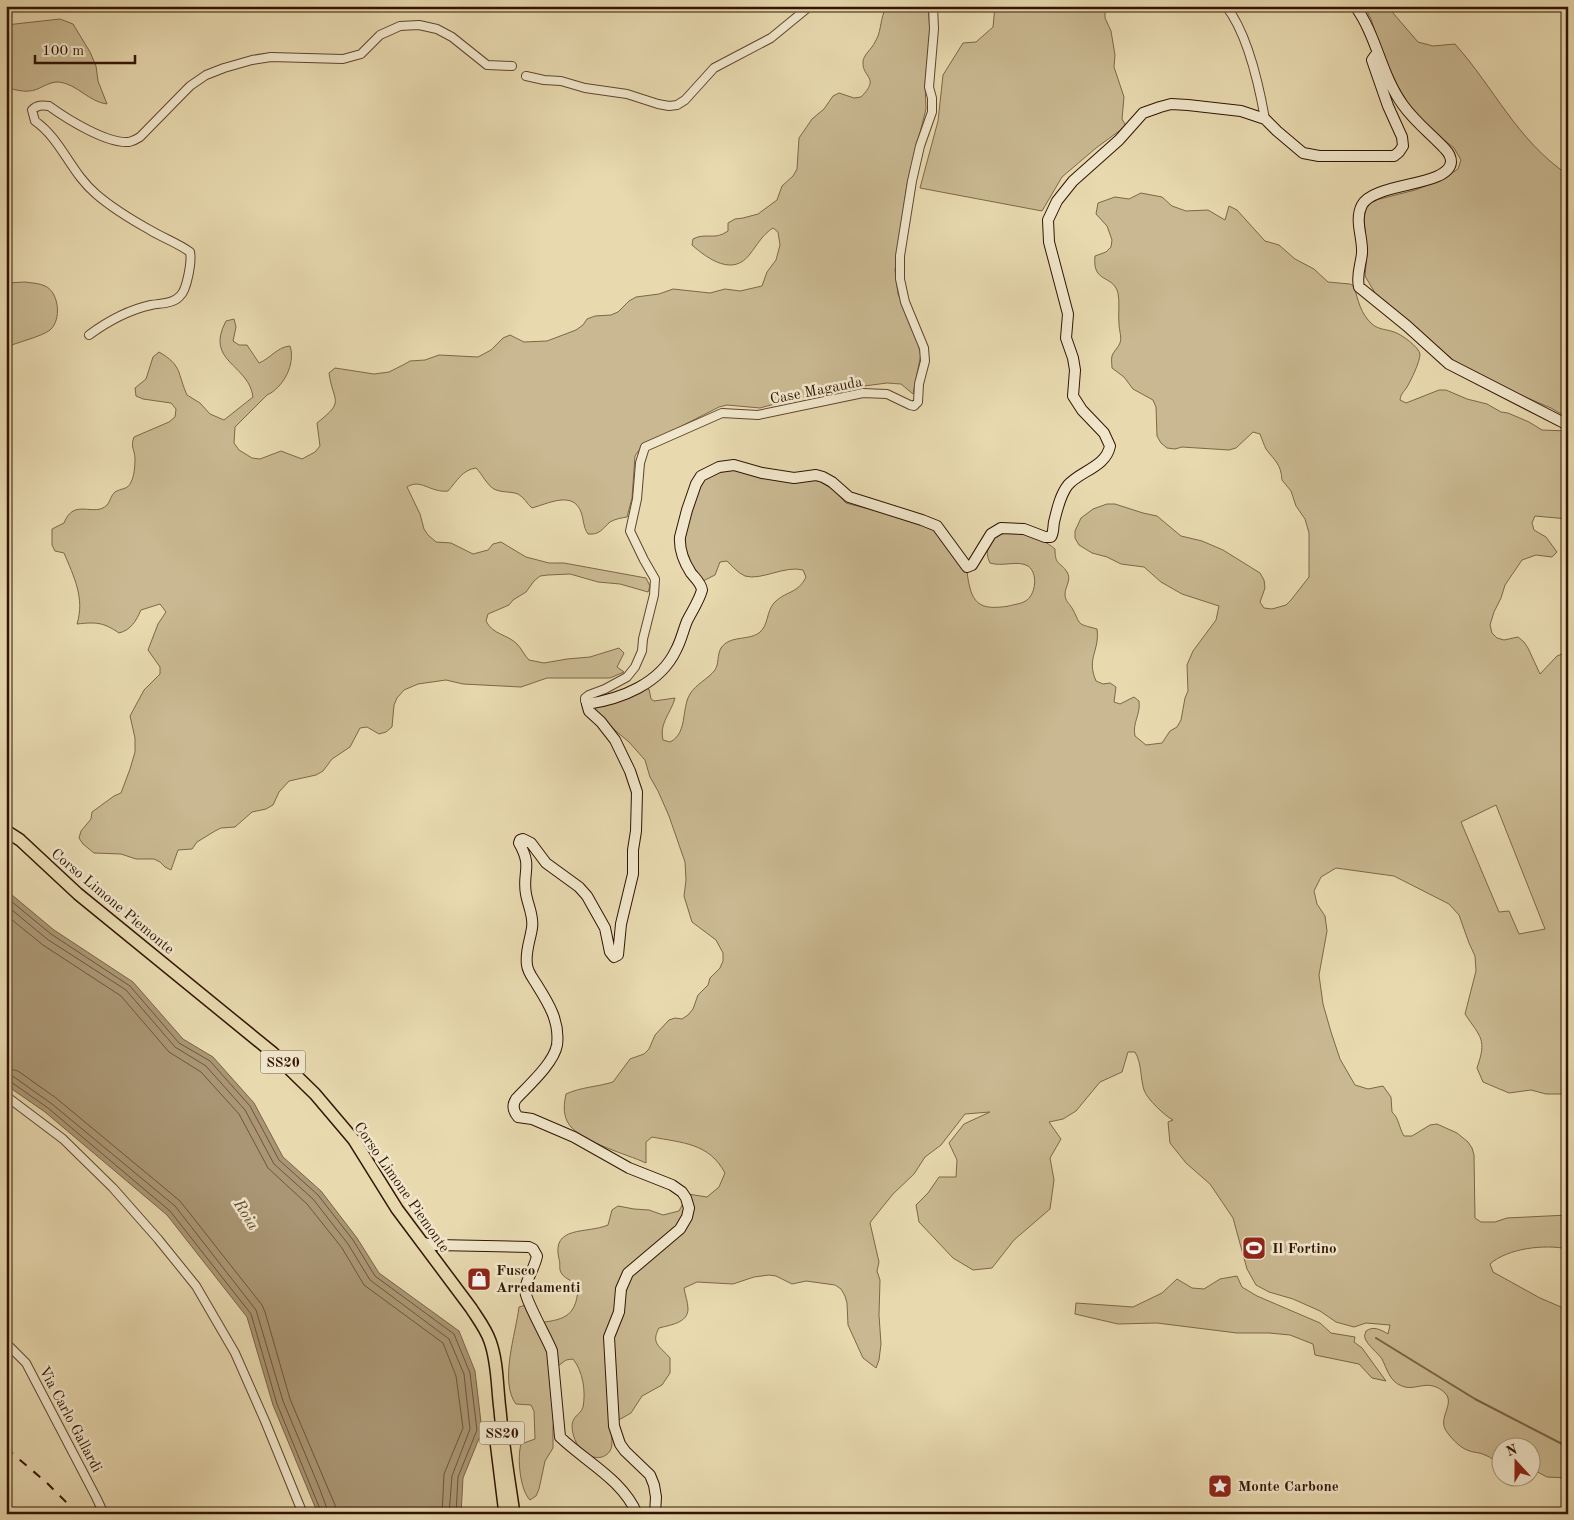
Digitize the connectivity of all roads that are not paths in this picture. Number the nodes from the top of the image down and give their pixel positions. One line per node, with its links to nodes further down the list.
1 (810, 6): 7 (street)
2 (934, 6): 11 (street, Case Magauda)
3 (1226, 6): 8 (street)
4 (1355, 6): 5 (main road)
5 (1377, 53): 8 (main road); 10 (main road)
6 (512, 66): 9 (street)
7 (526, 76)
8 (1266, 119): 11 (main road)
9 (89, 335)
10 (1568, 425)
11 (587, 704): 23 (main road)
12 (6, 831): 14 (main road, Corso Limone Piemonte / SS20)
13 (6, 1096): 18 (street)
14 (422, 1243): 16 (main road, Corso Limone Piemonte / SS20); 22 (main road)
15 (6, 1343): 17 (street, Via Carlo Gallardi)
16 (493, 1352): 19 (main road); 20 (main road, Corso Limone Piemonte / SS20); 21 (main road)
17 (104, 1514)
18 (303, 1514)
19 (505, 1514)
20 (514, 1514)
21 (522, 1514)
22 (637, 1514)
23 (655, 1514)

